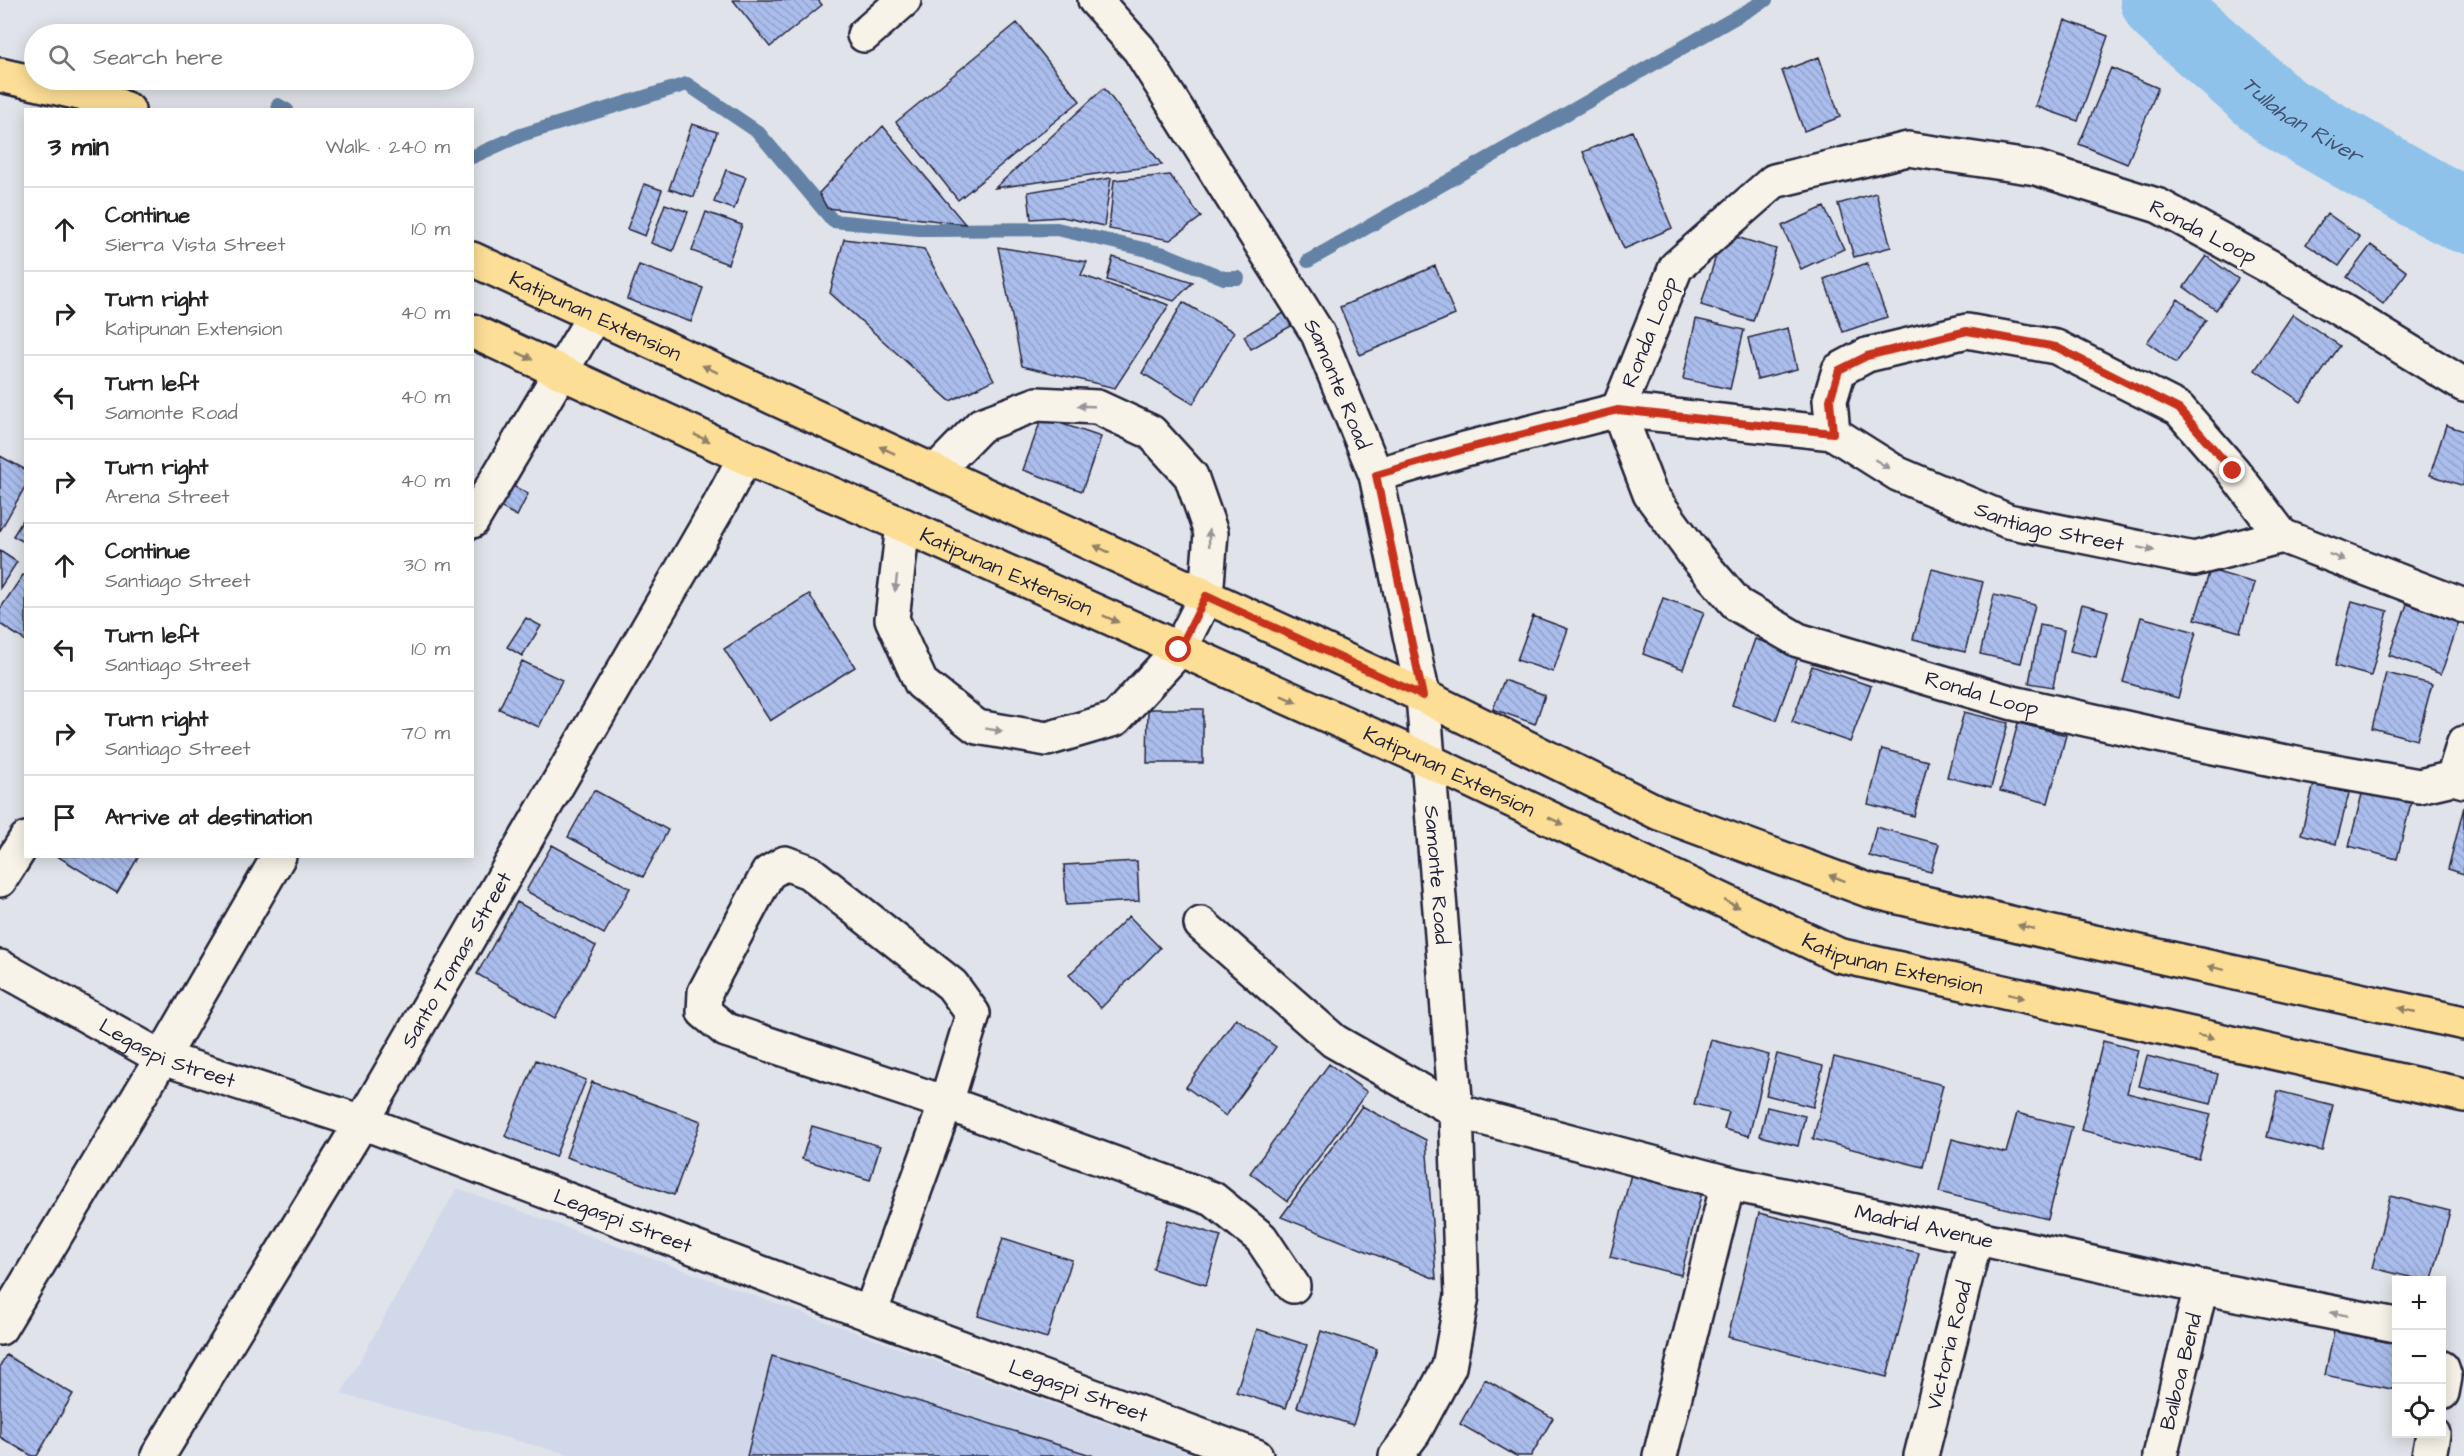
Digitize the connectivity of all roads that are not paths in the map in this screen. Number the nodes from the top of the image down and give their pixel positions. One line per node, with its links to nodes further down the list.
1 (904, 0): 3 (street)
2 (1095, 0): 18 (street, Samonte Road)
3 (864, 35)
4 (0, 77): 5 (main road); 7 (main road)
5 (24, 82)
6 (63, 90): 8 (main road)
7 (35, 108)
8 (124, 108)
9 (474, 260): 10 (main road, Katipunan Extension)
10 (594, 315): 12 (street); 17 (main road, Katipunan Extension, one-way to 10)
11 (474, 332): 12 (main road, Katipunan Extension, one-way to 12)
12 (560, 373): 16 (main road, Katipunan Extension, one-way to 16); 19 (street)
13 (2464, 385): 14 (street, Ronda Loop)
14 (1618, 410): 15 (street, Santiago Street); 18 (street); 28 (street, Ronda Loop)
15 (1833, 433): 21 (street, Santiago Street, one-way to 21); 21 (street)
16 (744, 457): 20 (main road, Katipunan Extension); 39 (street, Santo Tomas Street)
17 (935, 472): 22 (main road, Katipunan Extension, one-way to 17); 22 (street, one-way to 17)
18 (1376, 475): 25 (street, Samonte Road)
19 (474, 518)
20 (903, 525): 24 (main road, Katipunan Extension, one-way to 24); 24 (street, one-way to 24)
21 (2282, 536): 23 (street, one-way to 23)
22 (1206, 596): 24 (street); 25 (main road, Katipunan Extension)
23 (2464, 606)
24 (1179, 650): 27 (main road, Katipunan Extension, one-way to 27)
25 (1423, 696): 27 (street, Samonte Road); 34 (main road, Katipunan Extension, one-way to 25)
26 (2464, 743): 28 (street)
27 (1427, 760): 36 (main road, Katipunan Extension, one-way to 36); 38 (street, Samonte Road)
28 (2459, 779)
29 (24, 842): 31 (street)
30 (278, 858): 35 (street)
31 (0, 880)
32 (1201, 924): 38 (street, Madrid Avenue)
33 (0, 966): 35 (street, Legaspi Street)
34 (2464, 1023)
35 (162, 1058): 39 (street, Legaspi Street); 46 (street)
36 (2464, 1095)
37 (946, 1103): 37 (street); 42 (street); 44 (street)
38 (1456, 1111): 40 (street, Madrid Avenue); 50 (street, Samonte Road)
39 (362, 1122): 44 (street, Legaspi Street); 48 (street, Santo Tomas Street)
40 (1728, 1183): 41 (street, Madrid Avenue); 51 (street)
41 (1976, 1236): 43 (street, Madrid Avenue); 52 (street, Victoria Road)
42 (1293, 1286)
43 (2201, 1287): 45 (street, Madrid Avenue, one-way to 43); 53 (street, Balboa Bend)
44 (870, 1314): 49 (street, Legaspi Street)
45 (2392, 1324)
46 (0, 1328)
47 (2432, 1438): 54 (street)
48 (158, 1456)
49 (1256, 1456)
50 (1396, 1456)
51 (1660, 1456)
52 (1921, 1456)
53 (2160, 1456)
54 (2429, 1456)

